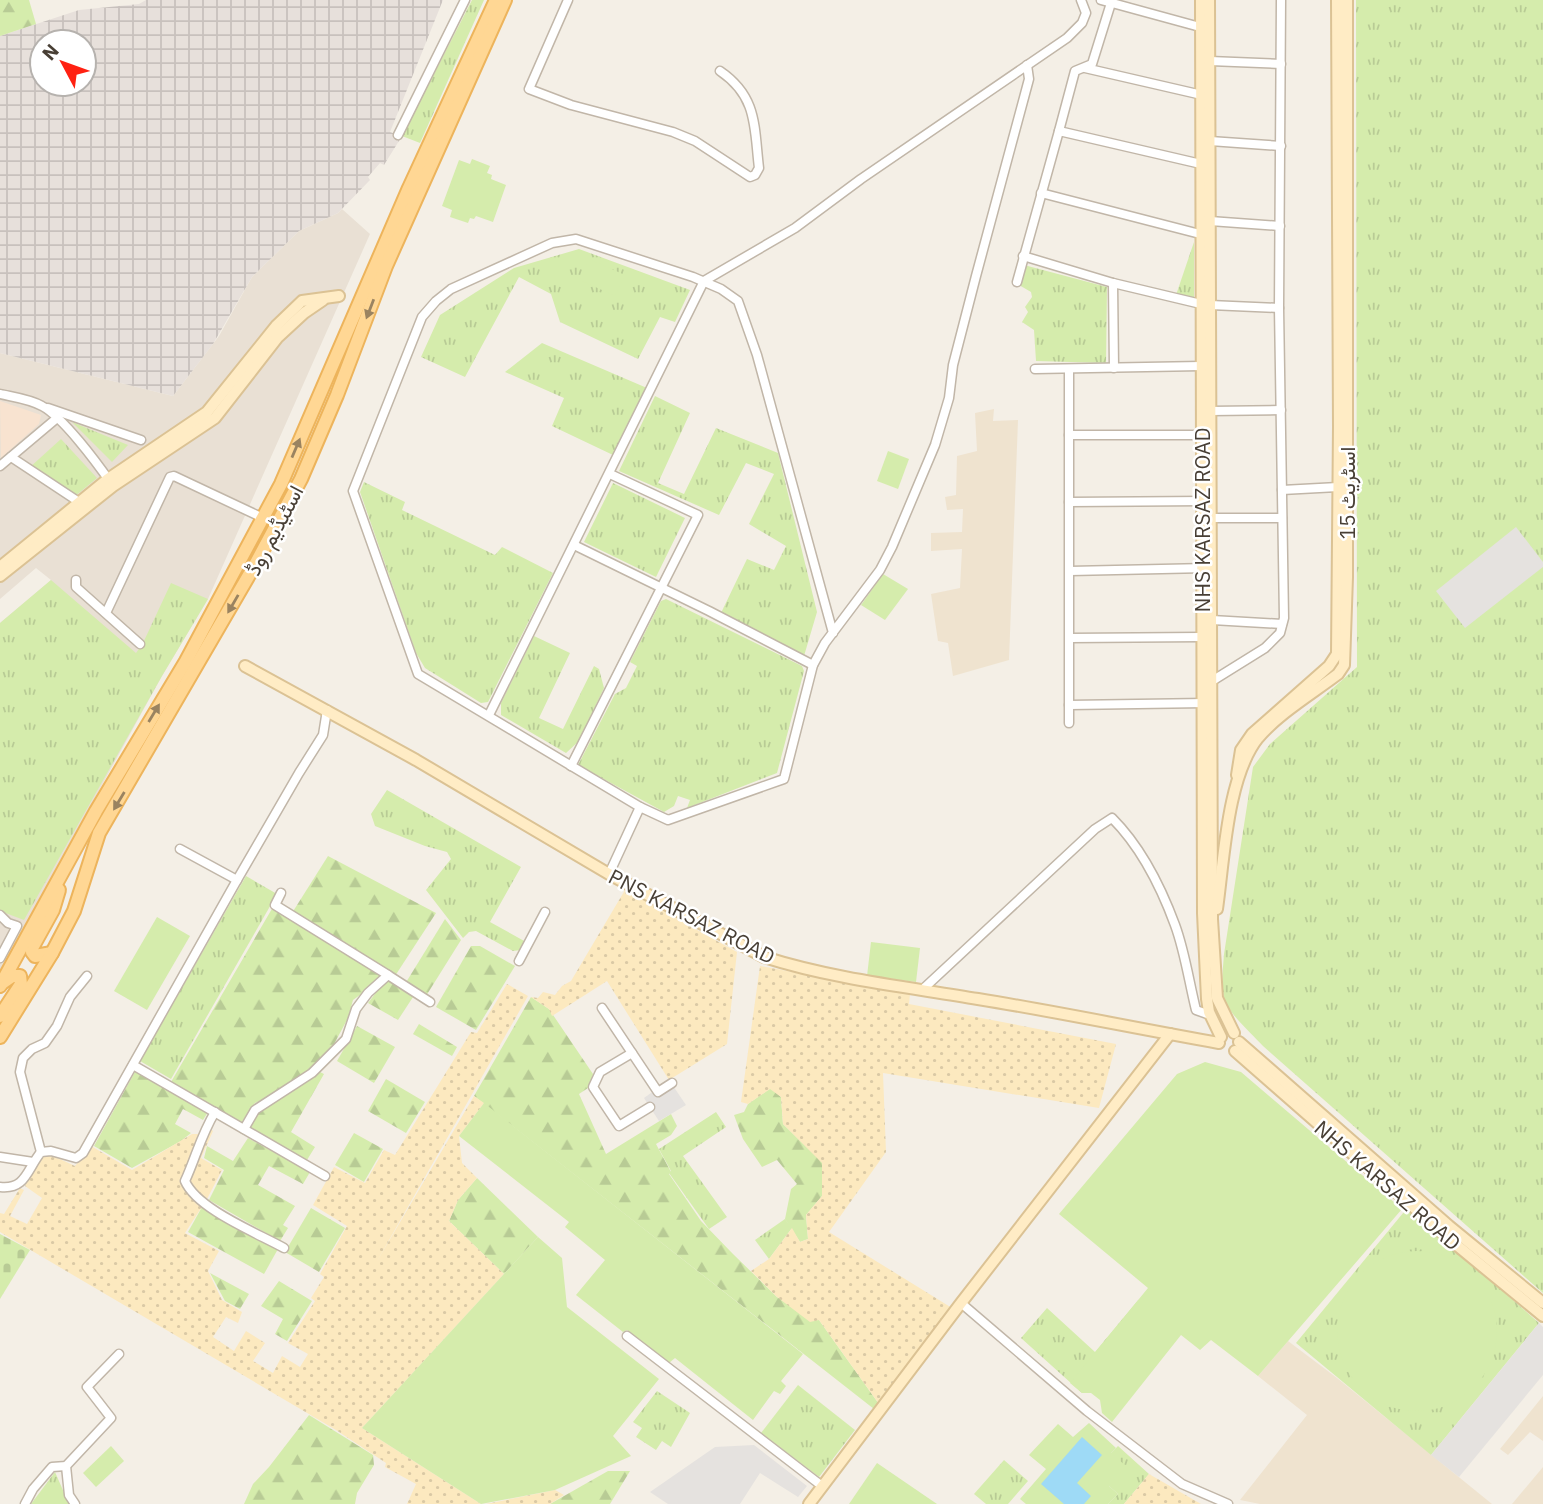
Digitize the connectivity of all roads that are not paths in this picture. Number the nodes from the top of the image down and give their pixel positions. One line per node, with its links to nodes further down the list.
1 (465, 0): 22 (street)
2 (496, 0): 61 (main road, اسٹیڈیم روڈ, one-way to 2)
3 (505, 0): 96 (main road, اسٹیڈیم روڈ, one-way to 96)
4 (568, 0): 18 (street)
5 (1081, 0): 16 (street)
6 (1101, 0): 12 (street)
7 (1201, 0): 13 (street, NHS KARSAZ ROAD)
8 (1209, 0): 14 (street, NHS KARSAZ ROAD)
9 (1281, 0): 15 (street)
10 (1337, 0): 54 (street)
11 (1347, 0): 83 (street, اسٹریٹ 15)
12 (1111, 2): 13 (street); 17 (street)
13 (1200, 27): 19 (street, NHS KARSAZ ROAD)
14 (1210, 61): 15 (street); 20 (street, NHS KARSAZ ROAD)
15 (1281, 64): 24 (street)
16 (1027, 65): 31 (street); 71 (street)
17 (1085, 68): 19 (street); 21 (street)
18 (720, 71)
19 (1202, 95): 20 (street, NHS KARSAZ ROAD)
20 (1205, 125): 23 (street, NHS KARSAZ ROAD); 25 (street, NHS KARSAZ ROAD)
21 (1059, 131): 25 (street); 26 (street)
22 (398, 135)
23 (1210, 141): 24 (street); 27 (street, NHS KARSAZ ROAD)
24 (1281, 146): 28 (street)
25 (1201, 164): 29 (street, NHS KARSAZ ROAD)
26 (1041, 192): 29 (street); 30 (street)
27 (1210, 221): 28 (street); 35 (street, NHS KARSAZ ROAD)
28 (1280, 226): 36 (street)
29 (1200, 234): 35 (street, NHS KARSAZ ROAD)
30 (1023, 256): 32 (street); 33 (street)
31 (704, 281): 52 (street); 71 (street); 80 (street)
32 (1017, 282)
33 (1113, 283): 35 (street); 39 (street)
34 (339, 296): 53 (street)
35 (1205, 302): 36 (street); 37 (street, NHS KARSAZ ROAD)
36 (1279, 308): 44 (street)
37 (1206, 337): 38 (street, NHS KARSAZ ROAD); 46 (street, NHS KARSAZ ROAD)
38 (1201, 366): 39 (street); 46 (street, NHS KARSAZ ROAD)
39 (1114, 368): 41 (street)
40 (1035, 369): 41 (street)
41 (1069, 369): 47 (street)
42 (0, 394): 43 (street)
43 (42, 405): 45 (street); 49 (street)
44 (1281, 410): 46 (street); 55 (street)
45 (57, 418): 50 (street); 53 (street)
46 (1207, 418): 48 (street, NHS KARSAZ ROAD); 56 (street, NHS KARSAZ ROAD)
47 (1069, 435): 48 (street); 58 (street)
48 (1201, 435): 56 (street, NHS KARSAZ ROAD)
49 (141, 440)
50 (11, 457): 51 (street); 57 (street)
51 (0, 466)
52 (610, 474): 62 (street); 67 (street)
53 (110, 482): 57 (street); 64 (street)
54 (1338, 487): 55 (street); 83 (street)
55 (1282, 490): 60 (street)
56 (1206, 501): 58 (street); 59 (street, NHS KARSAZ ROAD); 63 (street, NHS KARSAZ ROAD)
57 (79, 502): 64 (street)
58 (1069, 502): 65 (street)
59 (1211, 518): 60 (street); 63 (street, NHS KARSAZ ROAD)
60 (1282, 518): 69 (street)
61 (263, 519): 68 (street); 87 (main road, اسٹیڈیم روڈ, one-way to 61)
62 (574, 545): 67 (street); 80 (street)
63 (1207, 568): 65 (street); 70 (street, NHS KARSAZ ROAD)
64 (3, 569)
65 (1070, 570): 72 (street)
66 (76, 580): 68 (street)
67 (661, 587): 74 (street); 82 (street)
68 (106, 613): 73 (street)
69 (1282, 624): 70 (street); 76 (street)
70 (1207, 629): 72 (street); 76 (street, NHS KARSAZ ROAD); 77 (street, NHS KARSAZ ROAD)
71 (832, 634): 74 (street)
72 (1070, 638): 78 (street)
73 (140, 644)
74 (813, 665): 84 (street)
75 (245, 666): 79 (street, PNS KARSAZ ROAD)
76 (1212, 681): 77 (street, NHS KARSAZ ROAD)
77 (1207, 703): 78 (street); 86 (street, NHS KARSAZ ROAD)
78 (1069, 705): 81 (street)
79 (327, 710): 88 (street, PNS KARSAZ ROAD); 89 (street)
80 (489, 715): 82 (street)
81 (1069, 723)
82 (571, 766): 84 (street)
83 (1235, 785): 95 (street, اسٹریٹ 15)
84 (640, 807): 88 (street)
85 (180, 849): 89 (street)
86 (1207, 855): 95 (street, NHS KARSAZ ROAD); 105 (street, NHS KARSAZ ROAD)
87 (65, 869): 94 (main road, اسٹیڈیم روڈ); 96 (main road)
88 (609, 874): 102 (street, PNS KARSAZ ROAD)
89 (237, 880): 112 (street)
90 (281, 893): 99 (street)
91 (545, 912): 98 (street)
92 (0, 915): 93 (street)
93 (8, 924): 94 (street); 97 (street)
94 (30, 931): 101 (main road, اسٹیڈیم روڈ)
95 (1213, 940): 110 (street, NHS KARSAZ ROAD)
96 (52, 953): 108 (main road, اسٹیڈیم روڈ)
97 (0, 958)
98 (519, 961)
99 (388, 975): 103 (street); 116 (street)
100 (88, 976): 117 (street)
101 (1, 984): 106 (main road)
102 (922, 989): 105 (street); 107 (street, PNS KARSAZ ROAD)
103 (430, 1002)
104 (602, 1008): 111 (street)
105 (1210, 1015): 109 (street, NHS KARSAZ ROAD)
106 (0, 1016)
107 (1170, 1034): 109 (street, PNS KARSAZ ROAD); 123 (street)
108 (0, 1037)
109 (1220, 1040): 110 (street); 110 (street)
110 (1236, 1042): 124 (street, NHS KARSAZ ROAD); 125 (street, NHS KARSAZ ROAD)
111 (632, 1053): 113 (street); 114 (street)
112 (133, 1065): 115 (street); 117 (street)
113 (671, 1083)
114 (650, 1107)
115 (215, 1112): 116 (street); 122 (street)
116 (244, 1129): 120 (street)
117 (41, 1152): 119 (street)
118 (0, 1157): 119 (street)
119 (33, 1162): 121 (street)
120 (325, 1176)
121 (0, 1187)
122 (284, 1248)
123 (961, 1303): 129 (street); 133 (street)
124 (1543, 1303)
125 (1543, 1316)
126 (627, 1336): 129 (street)
127 (119, 1354): 128 (street)
128 (66, 1466): 130 (street); 131 (street)
129 (822, 1486): 132 (street)
130 (25, 1504)
131 (75, 1504)
132 (808, 1504)
133 (1228, 1504)

